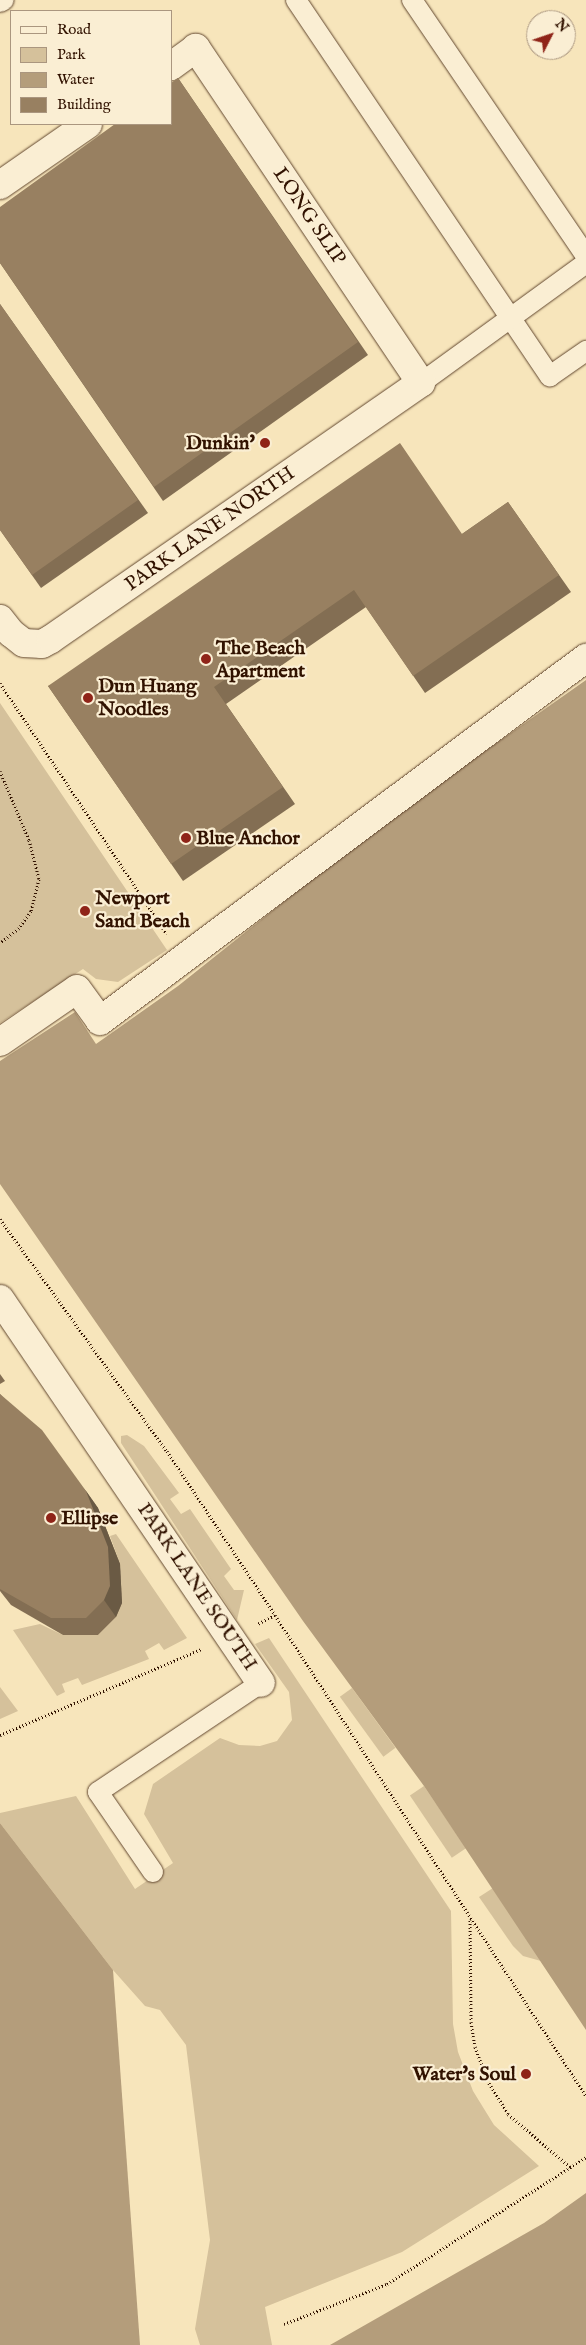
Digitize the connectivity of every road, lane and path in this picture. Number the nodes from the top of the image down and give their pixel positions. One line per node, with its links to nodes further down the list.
1 (4, 0): 4 (lane)
2 (296, 0): 10 (lane)
3 (412, 0): 8 (lane)
4 (0, 2)
5 (172, 65): 12 (street, LONG SLIP)
6 (87, 125): 7 (street)
7 (0, 185)
8 (586, 256)
9 (586, 263): 10 (lane)
10 (511, 318): 11 (lane); 12 (lane)
11 (586, 351)
12 (421, 383): 13 (street, PARK LANE NORTH)
13 (0, 619)
14 (586, 658): 18 (street)
15 (0, 683): 18 (path)
16 (0, 771): 17 (path)
17 (0, 943)
18 (184, 959): 19 (street)
19 (0, 1042)
20 (0, 1299): 22 (street, PARK LANE SOUTH)
21 (275, 1615): 24 (path)
22 (261, 1682): 23 (lane, PARK LANE SOUTH)
23 (153, 1872)
24 (470, 1919): 25 (path); 27 (path)
25 (586, 2096)
26 (586, 2157): 27 (path)
27 (570, 2167): 28 (path)
28 (284, 2324)

